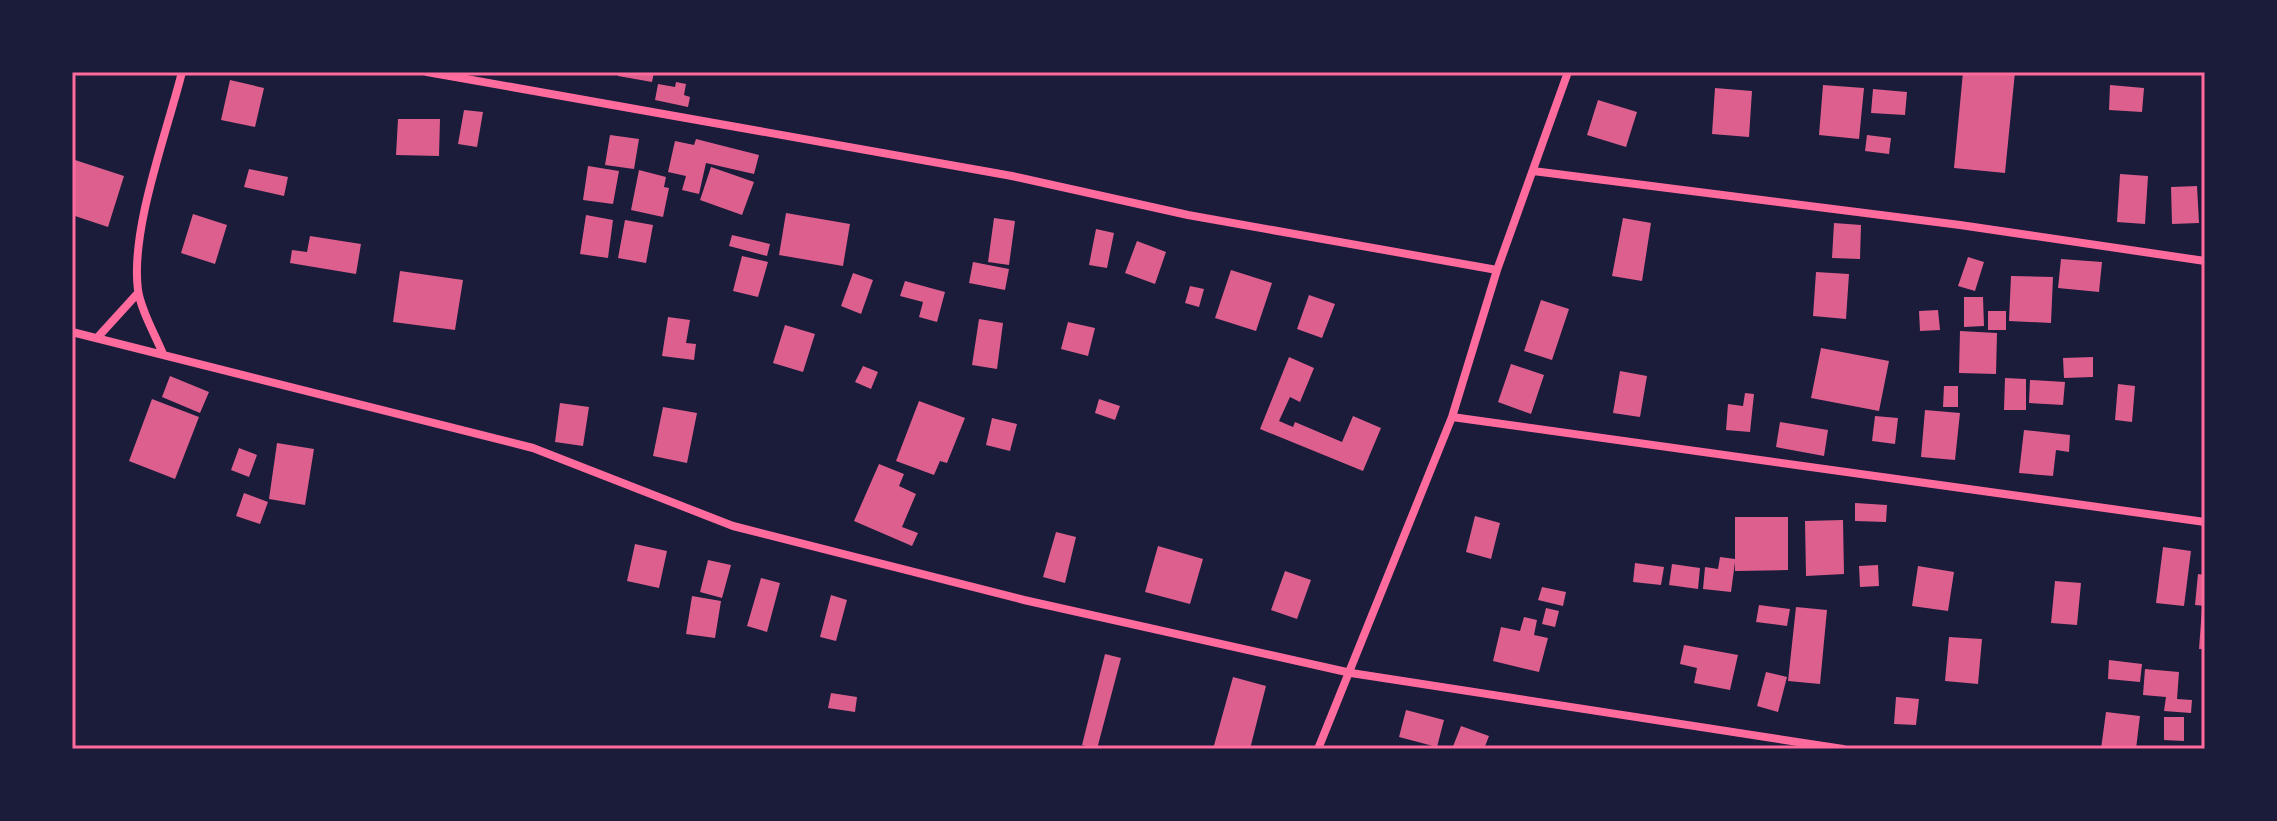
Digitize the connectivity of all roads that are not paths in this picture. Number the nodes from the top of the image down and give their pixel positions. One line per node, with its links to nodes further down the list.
1 (182, 72): 7 (street)
2 (427, 72): 6 (street)
3 (1568, 72): 4 (street)
4 (1533, 171): 5 (street); 6 (street)
5 (2205, 261)
6 (1497, 270): 11 (street)
7 (138, 293): 9 (street); 10 (street)
8 (72, 332): 9 (street)
9 (97, 338): 10 (street)
10 (163, 354): 13 (street)
11 (1452, 417): 12 (street); 13 (street)
12 (2205, 522)
13 (1351, 673): 14 (street); 15 (street)
14 (1318, 749)
15 (1843, 749)

